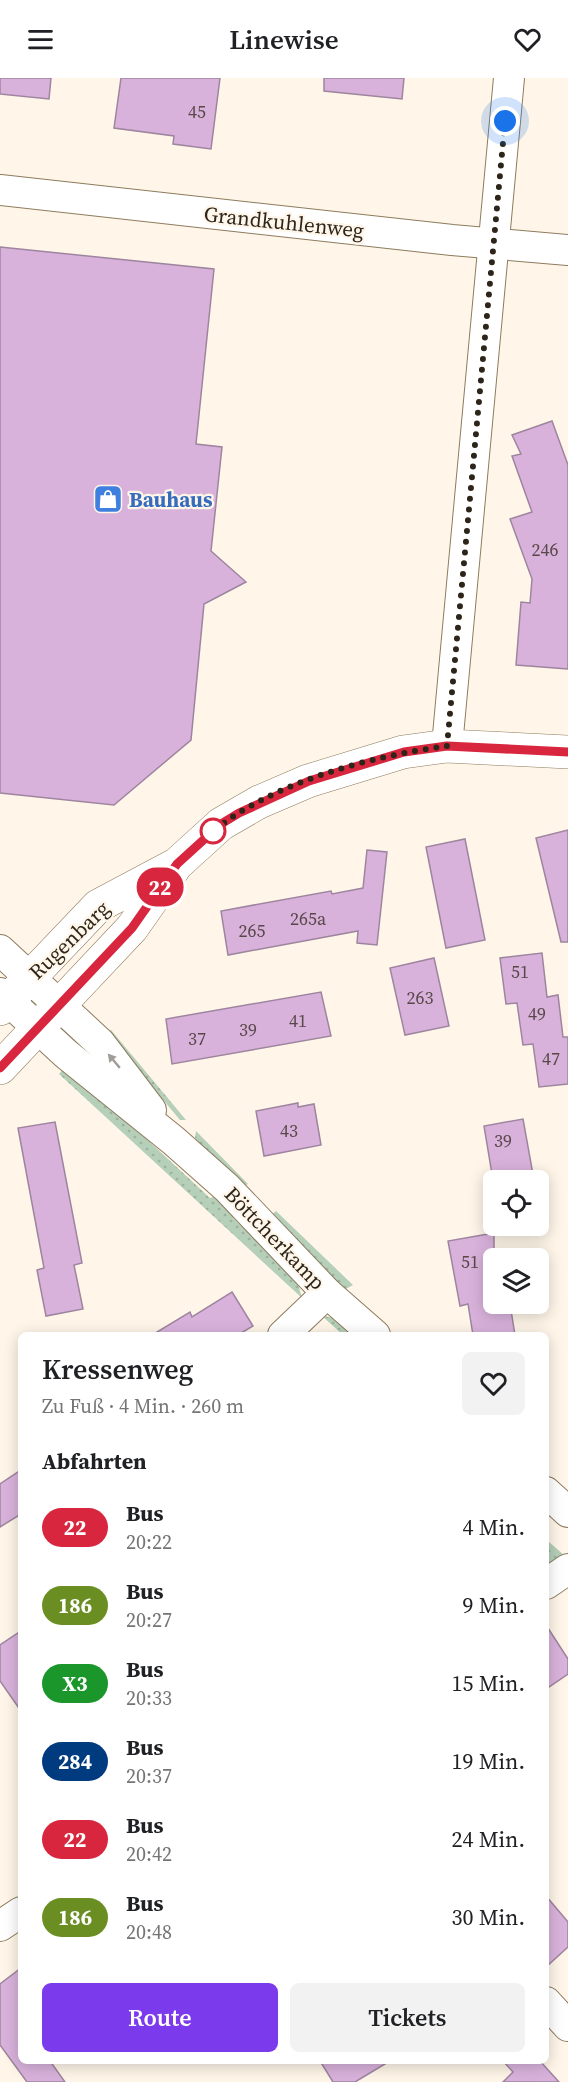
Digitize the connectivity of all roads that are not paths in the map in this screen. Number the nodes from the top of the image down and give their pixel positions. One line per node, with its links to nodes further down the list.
1 (509, 78): 3 (street)
2 (0, 190): 3 (street, Grandkuhlenweg)
3 (493, 241): 4 (street, Grandkuhlenweg); 5 (street)
4 (568, 249)
5 (447, 746): 6 (main road, Rugenbarg); 7 (main road, Rugenbarg)
6 (568, 752)
7 (177, 864): 9 (main road, Rugenbarg); 11 (main road, Rugenbarg)
8 (0, 950): 9 (street, Böttcherkamp)
9 (30, 976): 10 (main road, Rugenbarg); 11 (street, Böttcherkamp)
10 (3, 1001): 12 (street, Böttcherkamp)
11 (59, 1003): 12 (main road, Rugenbarg); 14 (street, Böttcherkamp, one-way to 11)
12 (37, 1028): 13 (main road, Rugenbarg); 14 (street, Böttcherkamp)
13 (0, 1068)
14 (174, 1141): 15 (street, Böttcherkamp)
15 (327, 1293): 16 (street); 17 (street, Böttcherkamp)
16 (286, 1332)
17 (372, 1332)
18 (549, 1495): 19 (street)
19 (568, 1512)
20 (568, 1569): 21 (street)
21 (549, 1582)
22 (18, 1914): 23 (street)
23 (0, 1926)
24 (549, 2005): 25 (street)
25 (568, 2026)

